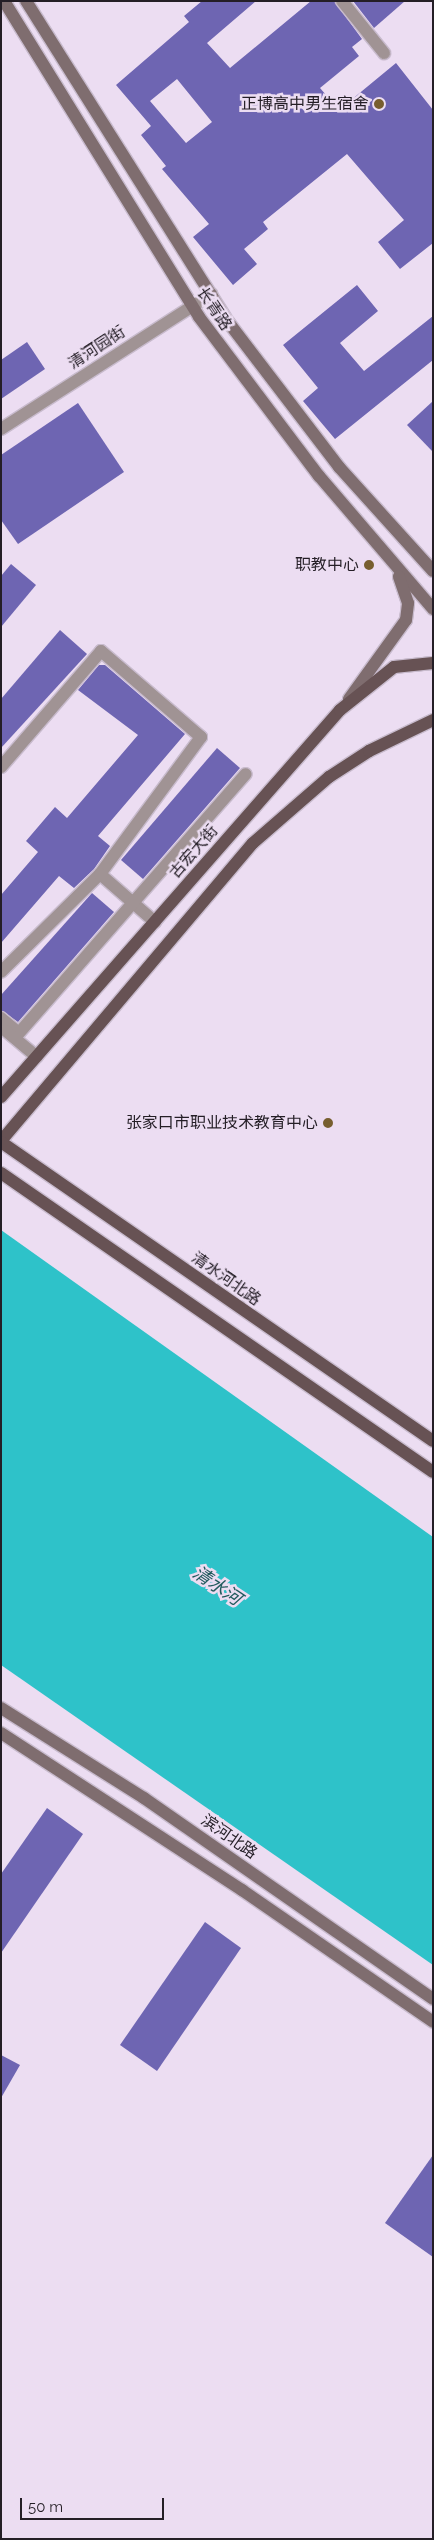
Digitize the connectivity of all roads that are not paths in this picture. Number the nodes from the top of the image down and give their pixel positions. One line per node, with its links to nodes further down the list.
1 (4, 1): 4 (main road, 长青路)
2 (26, 1): 4 (street); 6 (main road, 长青路)
3 (342, 1): 5 (street)
4 (11, 13): 7 (main road, 长青路)
5 (384, 53)
6 (211, 294): 7 (street, 清河园街); 10 (main road, 长青路)
7 (192, 306): 8 (street, 清河园街); 9 (main road, 长青路)
8 (1, 430)
9 (386, 559): 11 (main road, 长青路); 13 (main road)
10 (433, 571)
11 (433, 609)
12 (433, 663): 13 (main road, 古宏大街)
13 (340, 710): 21 (main road, 古宏大街)
14 (433, 715): 16 (main road)
15 (433, 720): 16 (main road)
16 (412, 730): 27 (main road)
17 (1, 768): 19 (street)
18 (246, 774): 20 (street)
19 (100, 874): 20 (street); 22 (street)
20 (134, 902): 21 (street); 23 (street)
21 (155, 922): 25 (main road, 古宏大街)
22 (1, 972)
23 (1, 1018)
24 (1, 1027): 25 (street)
25 (37, 1057): 26 (main road, 古宏大街)
26 (1, 1098)
27 (1, 1142): 29 (main road, 清水河北路)
28 (1, 1173): 30 (main road)
29 (433, 1441)
30 (433, 1472)
31 (1, 1708): 33 (main road, 滨河北路)
32 (1, 1733): 34 (main road)
33 (433, 1999)
34 (433, 2022)

